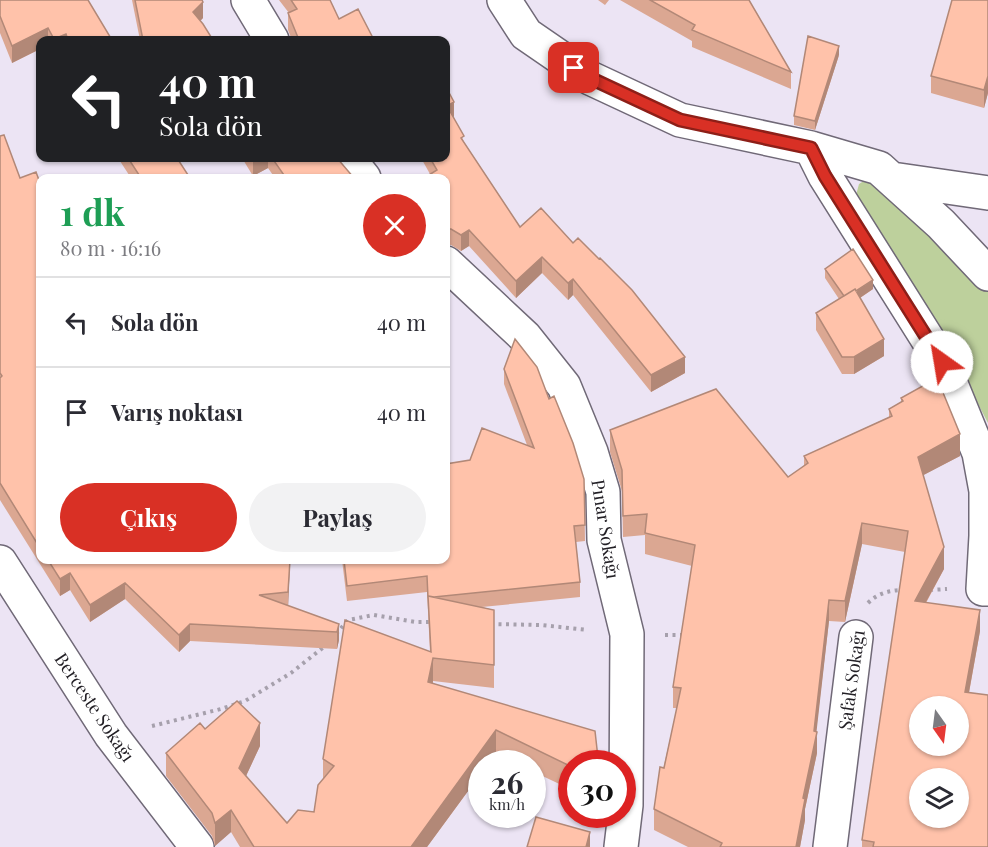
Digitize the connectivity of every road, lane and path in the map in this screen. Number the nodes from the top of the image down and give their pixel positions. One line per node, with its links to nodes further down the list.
1 (248, 0): 3 (street)
2 (504, 0): 4 (street)
3 (270, 36)
4 (811, 148): 7 (street); 12 (street)
5 (351, 162): 6 (street)
6 (361, 174)
7 (892, 179): 8 (street); 10 (street)
8 (988, 193)
9 (450, 267): 17 (street, Pınar Sokağı)
10 (988, 273)
11 (0, 562): 22 (street, Berceste Sokağı)
12 (985, 589): 14 (path)
13 (915, 590): 20 (path, Şafak Sokağı)
14 (927, 590)
15 (439, 622): 19 (path)
16 (484, 624): 17 (path)
17 (627, 634): 18 (path); 24 (street, Pınar Sokağı)
18 (684, 635)
19 (334, 636)
20 (856, 636): 25 (street, Şafak Sokağı)
21 (327, 644): 22 (path)
22 (111, 735): 23 (street, Berceste Sokağı)
23 (197, 847)
24 (621, 847)
25 (830, 847)

